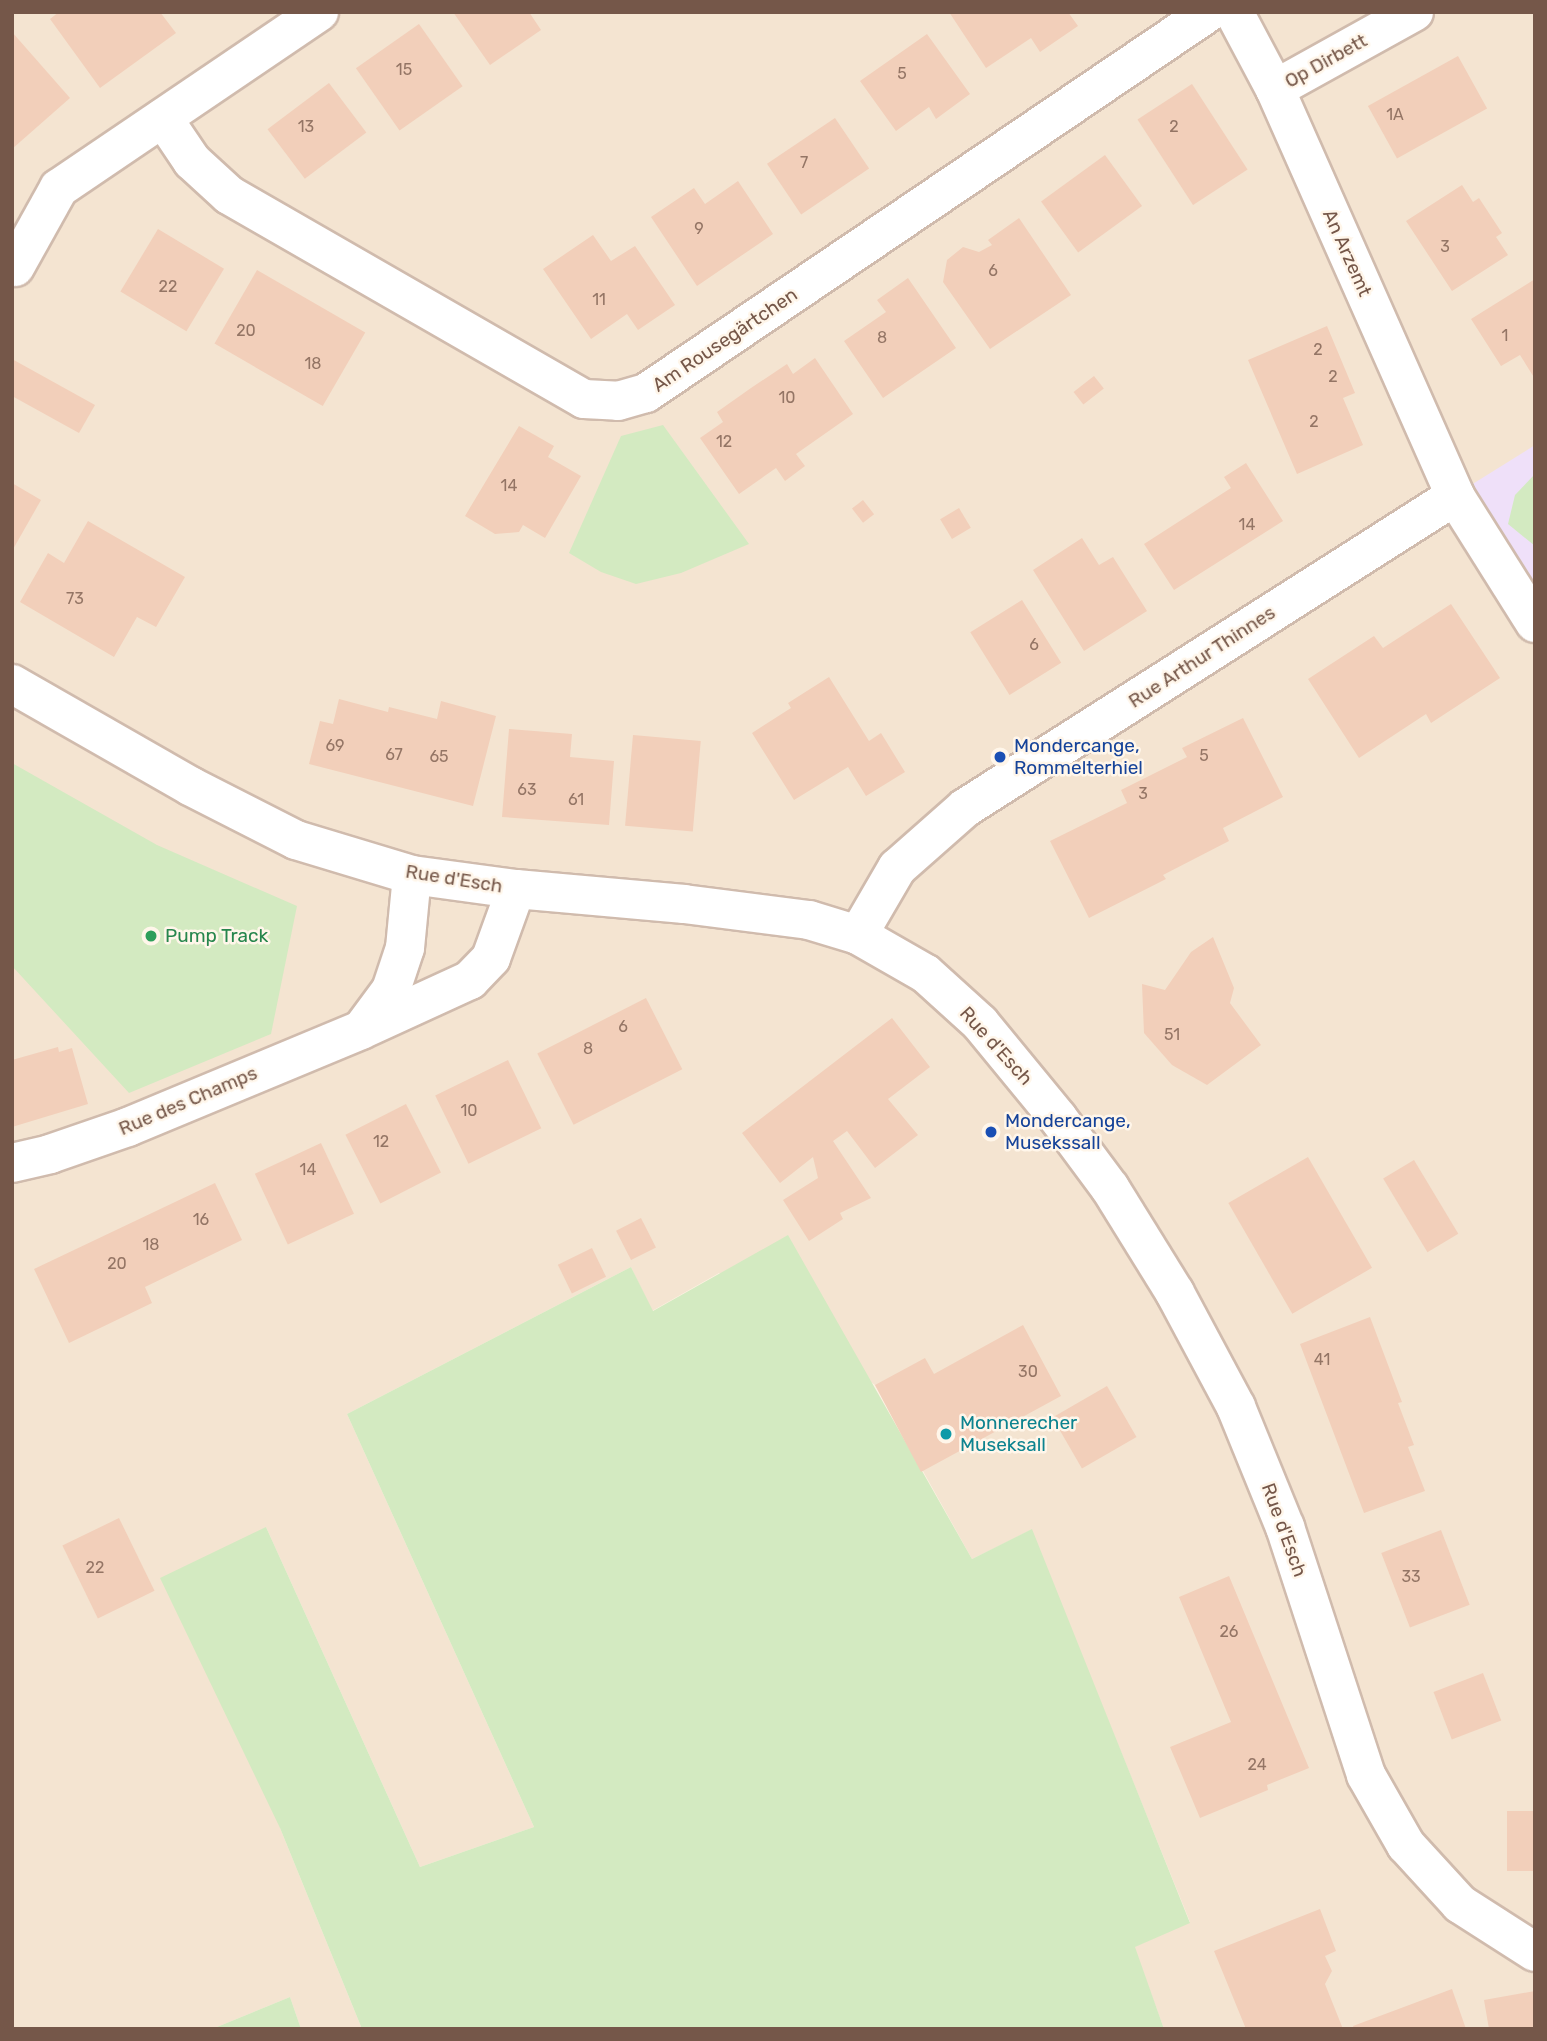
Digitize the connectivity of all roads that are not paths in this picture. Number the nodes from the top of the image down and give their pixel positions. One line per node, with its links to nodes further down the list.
1 (319, 12): 6 (street)
2 (1209, 12): 6 (street, Am Rousegärtchen)
3 (1234, 12): 5 (street, An Arzemt)
4 (1414, 12): 5 (street, Op Dirbett)
5 (1275, 89): 8 (street, An Arzemt)
6 (163, 118): 7 (street)
7 (15, 267)
8 (1455, 496): 9 (street); 13 (street, Rue Arthur Thinnes)
9 (1535, 623)
10 (12, 684): 11 (street, Rue d'Esch)
11 (412, 875): 12 (street, Rue d'Esch); 14 (street)
12 (516, 890): 13 (street, Rue d'Esch); 14 (street, Rue des Champs)
13 (859, 935): 16 (street, Rue d'Esch)
14 (361, 1030): 15 (street, Rue des Champs)
15 (12, 1163)
16 (1535, 1952)

